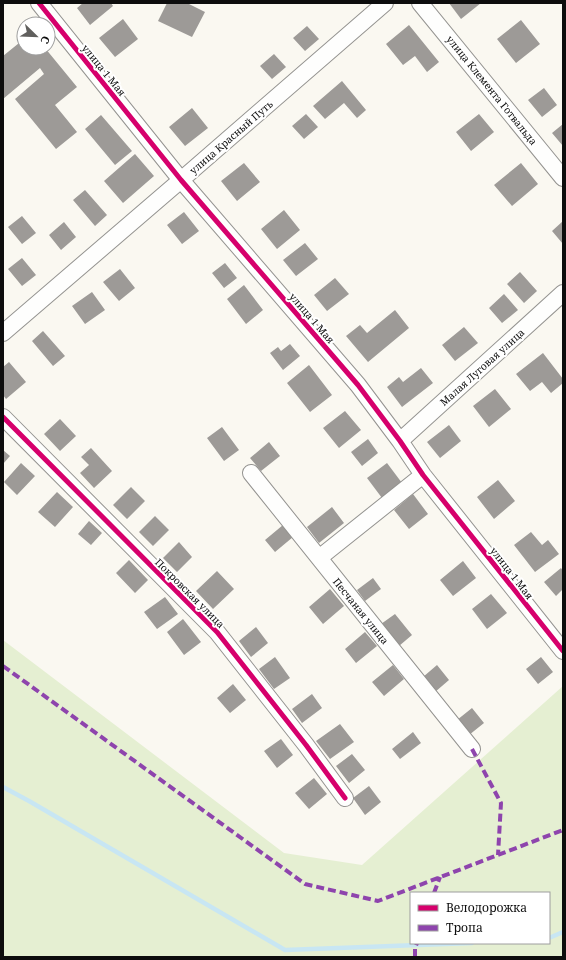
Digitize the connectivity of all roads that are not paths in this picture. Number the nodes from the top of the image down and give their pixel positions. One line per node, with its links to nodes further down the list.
1 (39, 3): 5 (street, улица 1 Мая)
2 (385, 3): 5 (street, улица Красный Путь)
3 (420, 3): 4 (street, улица Клемента Готвальда)
4 (563, 178)
5 (182, 180): 7 (street, улица Красный Путь); 9 (street, улица 1 Мая)
6 (563, 293): 9 (street, Малая Луговая улица)
7 (3, 333)
8 (3, 417): 15 (street, Покровская улица)
9 (400, 440): 11 (street, улица 1 Мая)
10 (251, 472): 12 (street, Песчаная улица)
11 (423, 475): 12 (street); 13 (street, улица 1 Мая)
12 (319, 558): 14 (street, Песчаная улица)
13 (563, 651)
14 (472, 749)
15 (345, 798)

